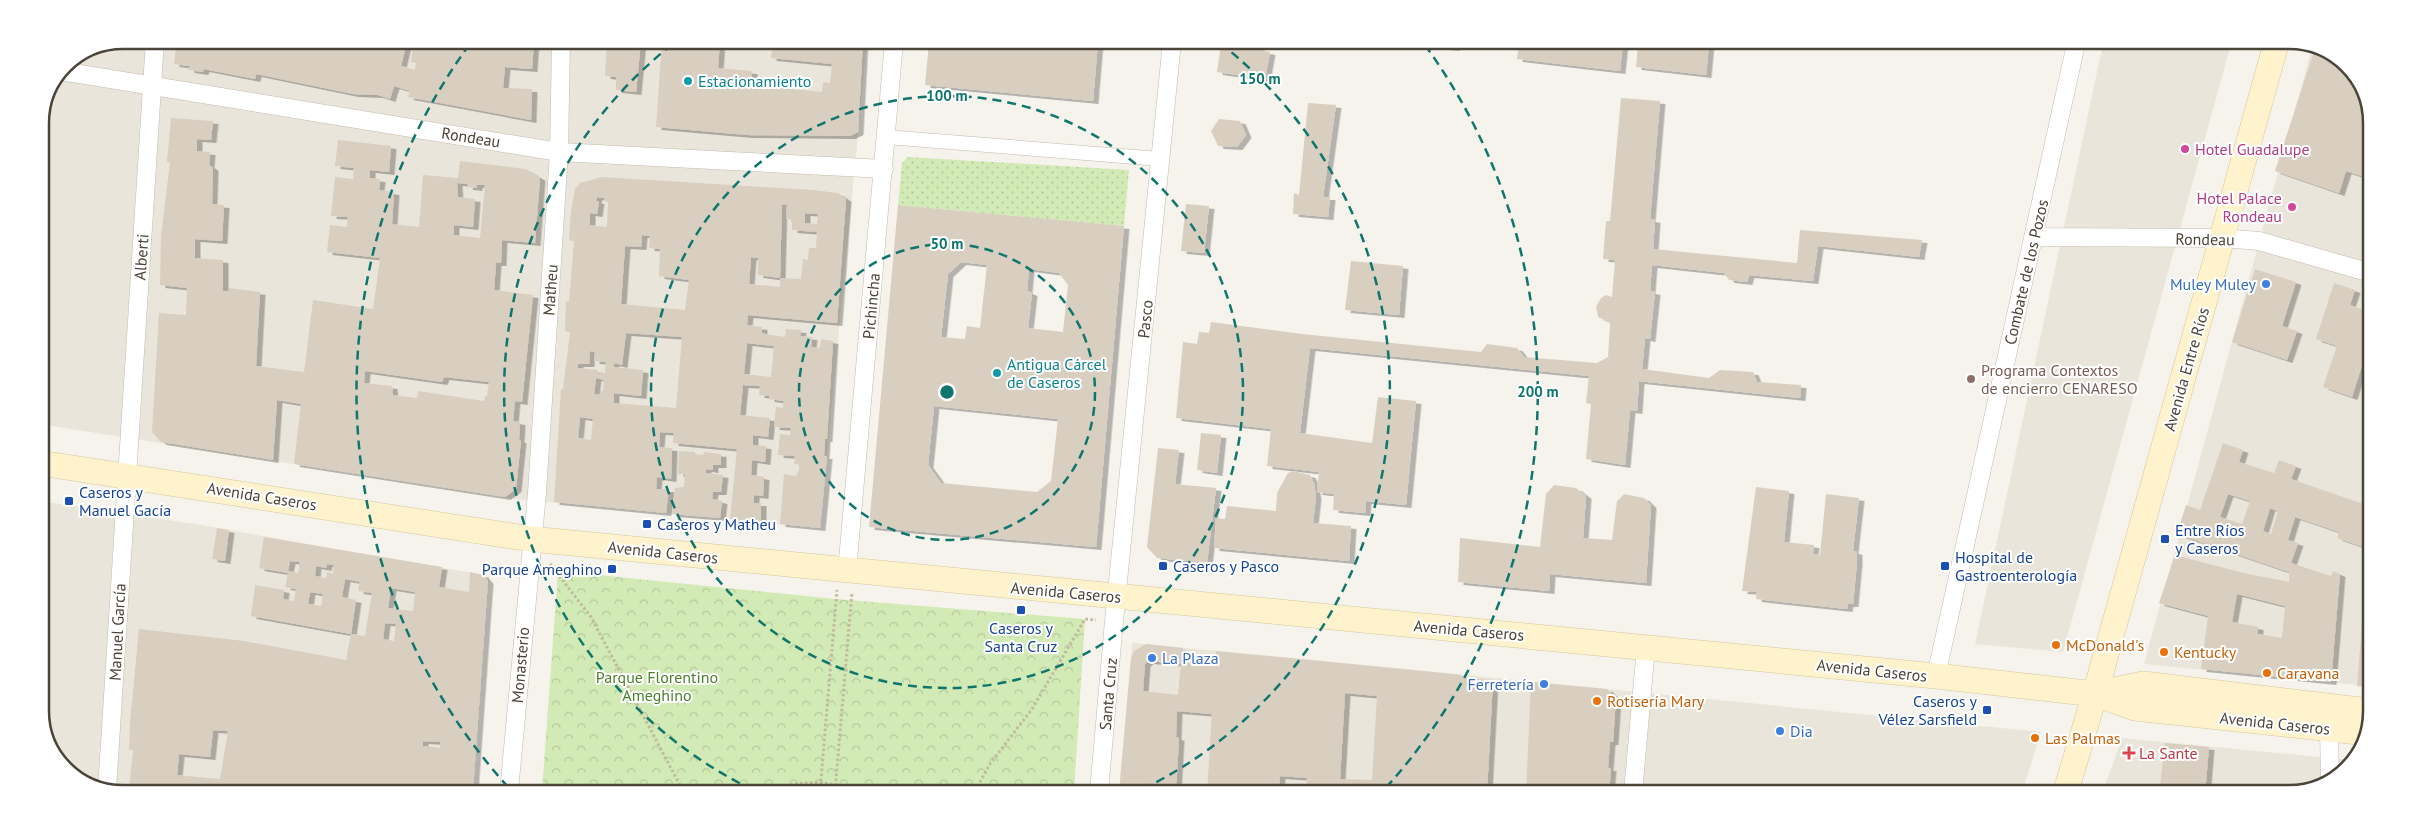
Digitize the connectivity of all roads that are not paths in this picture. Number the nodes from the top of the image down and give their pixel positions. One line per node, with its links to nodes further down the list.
1 (155, 49): 8 (street, Alberti)
2 (561, 49): 10 (street, Matheu)
3 (893, 49): 9 (street, Pichincha)
4 (1171, 49): 11 (street, Pasco)
5 (2075, 49): 13 (street, Combate de los Pozos)
6 (2275, 49): 14 (main road, Avenida Entre Ríos)
7 (68, 72): 8 (street, Rondeau)
8 (153, 85): 10 (street, Rondeau); 17 (street, Alberti)
9 (886, 137): 11 (street); 12 (street, Pichincha)
10 (560, 152): 12 (street, Rondeau); 18 (street, Matheu)
11 (1160, 159): 20 (street, Pasco)
12 (884, 169): 19 (street, Pichincha)
13 (2034, 237): 14 (street, Rondeau); 22 (street, Combate de los Pozos)
14 (2222, 238): 15 (street, Rondeau); 23 (main road, Avenida Entre Ríos)
15 (2363, 271)
16 (49, 464): 17 (main road, Avenida Caseros)
17 (126, 474): 18 (main road, Avenida Caseros); 28 (street, Manuel García)
18 (531, 540): 19 (main road, Avenida Caseros); 29 (street, Monasterio)
19 (846, 571): 20 (main road, Avenida Caseros)
20 (1117, 597): 21 (main road, Avenida Caseros); 30 (street, Santa Cruz)
21 (1646, 647): 22 (main road, Avenida Caseros); 31 (street)
22 (1936, 676): 23 (main road, Avenida Caseros)
23 (2095, 694): 24 (main road, Avenida Caseros); 25 (main road, Avenida Caseros); 32 (main road, Avenida Entre Ríos)
24 (2363, 710)
25 (2329, 728): 26 (main road, Avenida Caseros); 27 (street)
26 (2360, 732)
27 (2330, 773)
28 (107, 784)
29 (509, 785)
30 (1100, 785)
31 (1634, 785)
32 (2068, 785)

